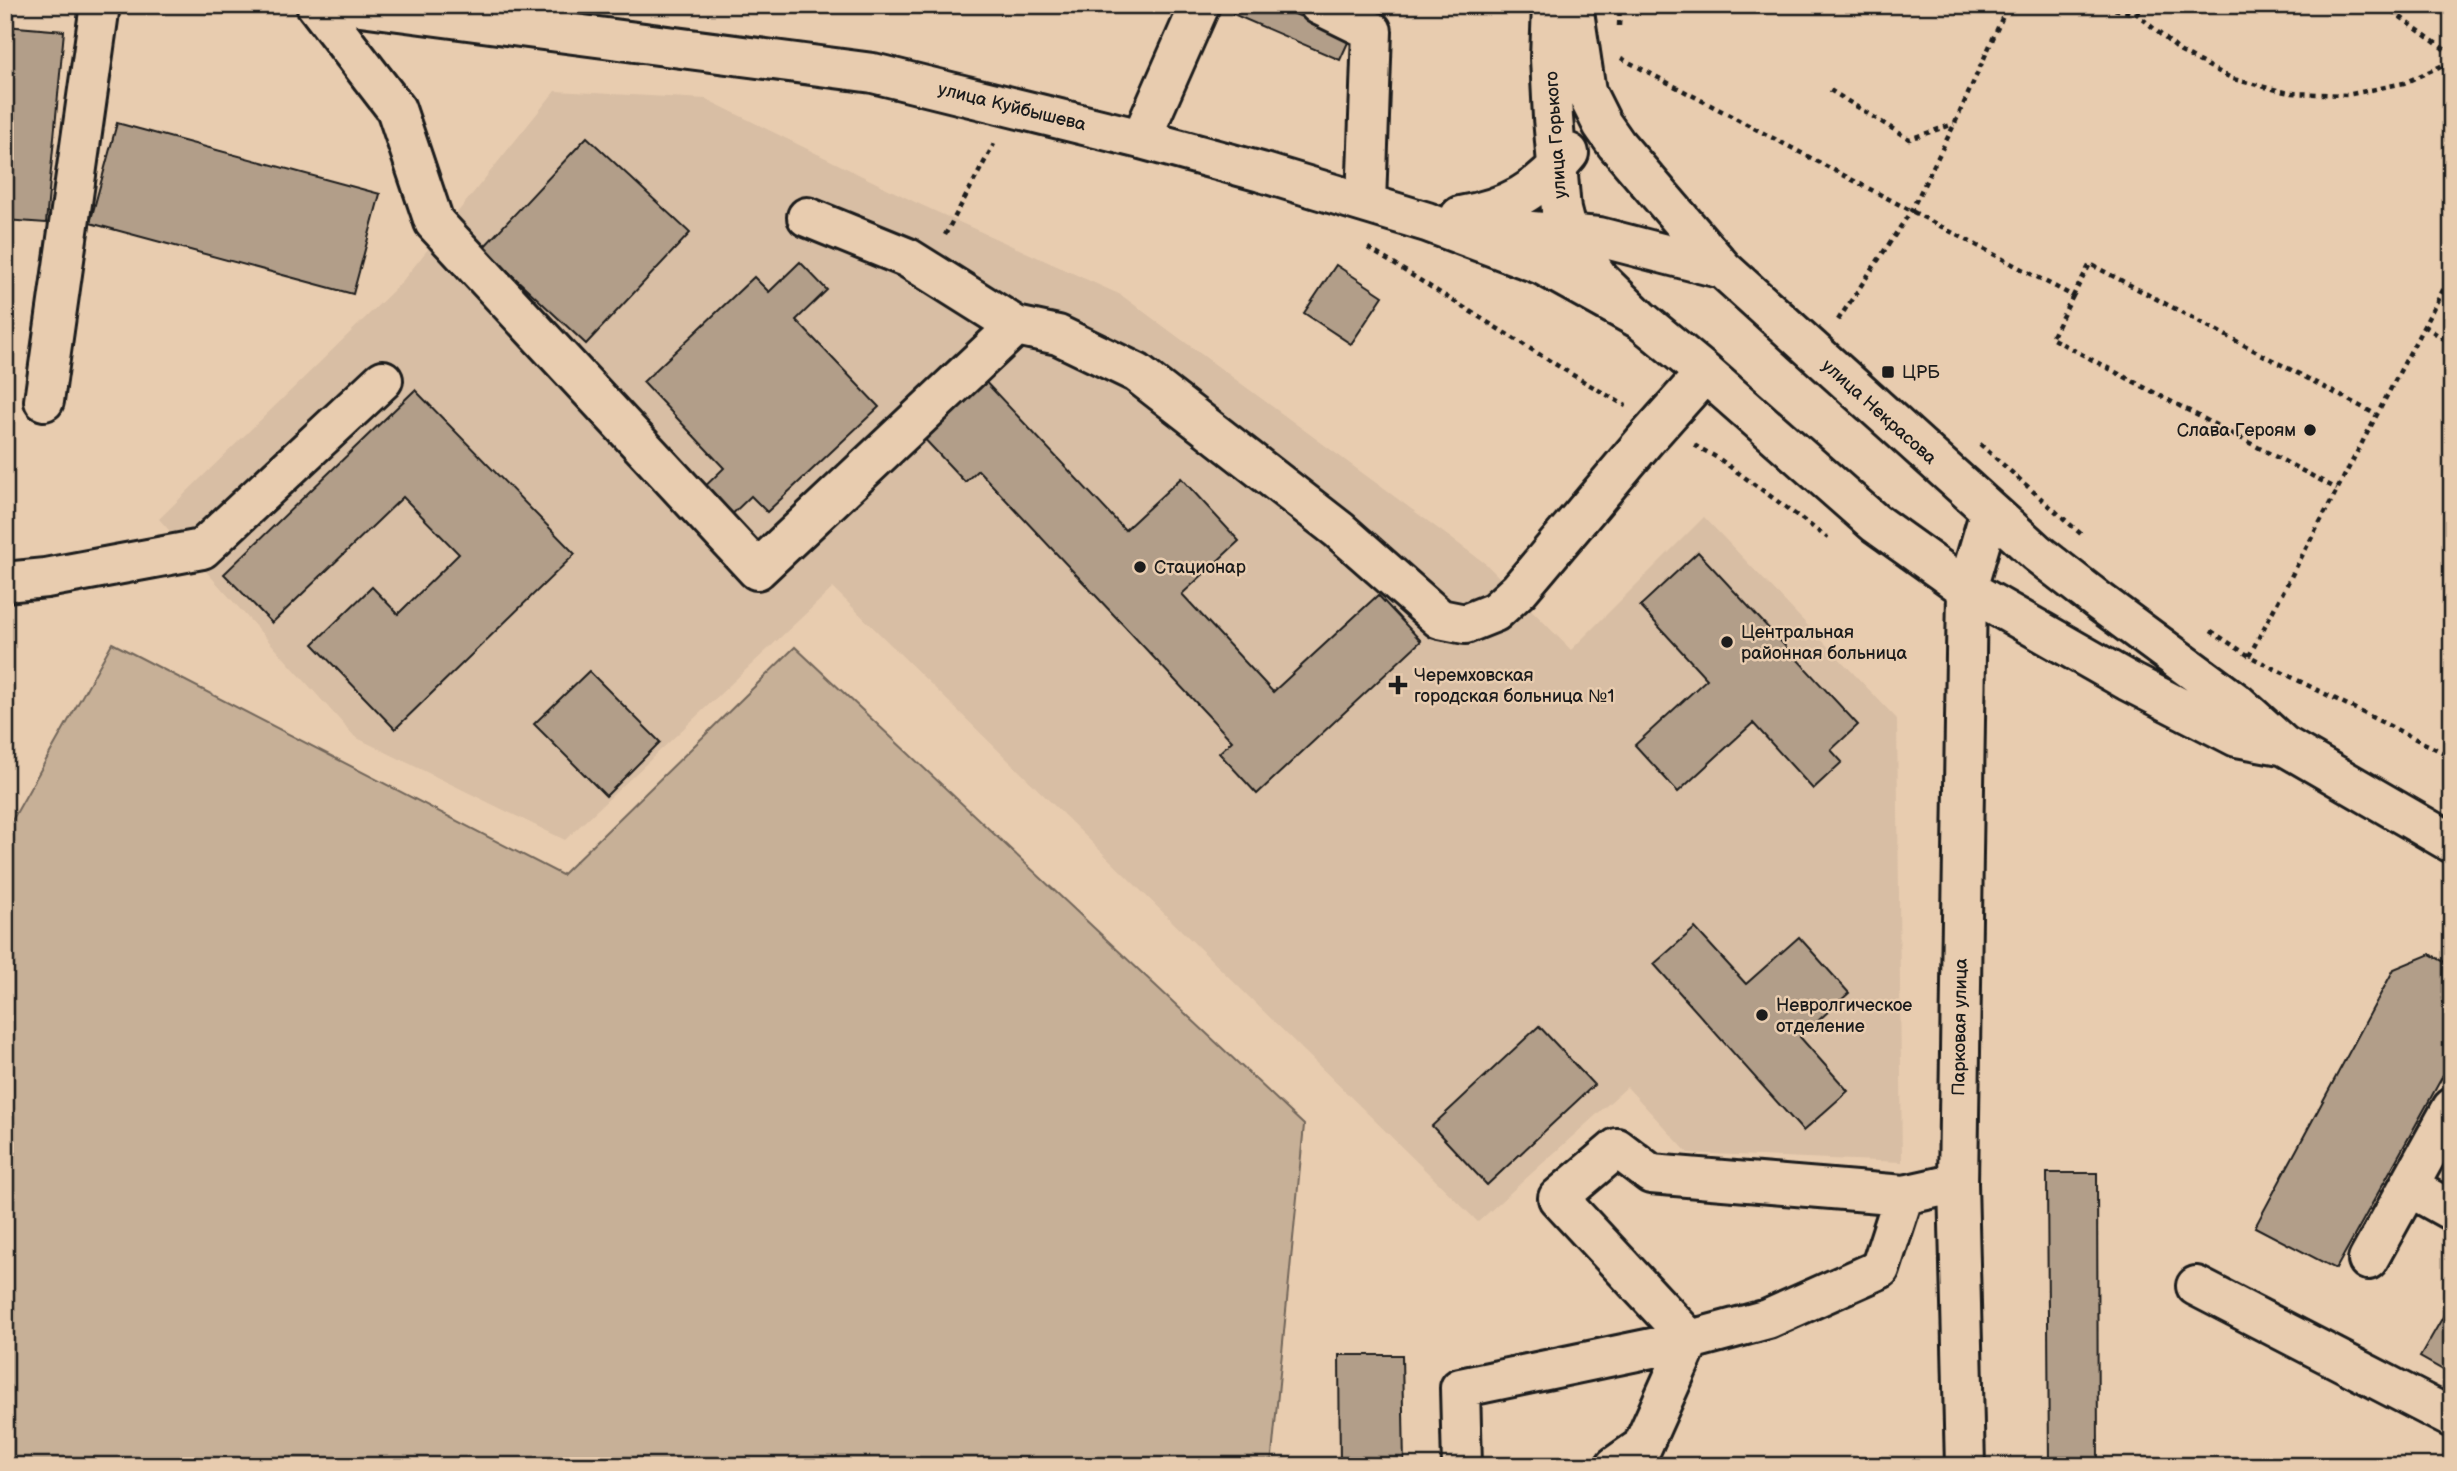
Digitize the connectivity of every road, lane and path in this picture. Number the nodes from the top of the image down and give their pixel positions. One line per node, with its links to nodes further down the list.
1 (100, 5): 45 (street)
2 (316, 5): 39 (street)
3 (353, 5): 24 (street, улица Куйбышева)
4 (1200, 5): 24 (street)
5 (1319, 5): 26 (street)
6 (1552, 5): 25 (street, улица Горького)
7 (1573, 5): 21 (street, улица Некрасова)
8 (1620, 5): 14 (path)
9 (2008, 5): 22 (path)
10 (2095, 5): 13 (path)
11 (2141, 5): 13 (path)
12 (2384, 5): 15 (path)
13 (2137, 14): 17 (path)
14 (1619, 31)
15 (2452, 55)
16 (2452, 61): 17 (path)
17 (2441, 66): 19 (path)
18 (1618, 68): 27 (path)
19 (2452, 78)
20 (1829, 90): 22 (path)
21 (1586, 92): 25 (street); 33 (street, улица Некрасова)
22 (1955, 123): 27 (path)
23 (999, 135): 32 (path)
24 (1141, 139): 26 (street, улица Куйбышева)
25 (1558, 167): 29 (street); 30 (street, улица Горького)
26 (1366, 203): 29 (street, улица Куйбышева)
27 (1911, 211): 35 (path); 38 (path)
28 (807, 217): 32 (street)
29 (1427, 222): 30 (street); 37 (street, улица Куйбышева)
30 (1567, 233): 33 (street); 37 (street, улица Горького)
31 (1360, 243): 47 (path)
32 (926, 269): 39 (street)
33 (1723, 269): 50 (street, улица Некрасова)
34 (2452, 273): 40 (path)
35 (2073, 296): 46 (path); 49 (path)
36 (1828, 311): 38 (path)
37 (1642, 320): 43 (street, улица Некрасова)
38 (1838, 320): 41 (path)
39 (1016, 326): 47 (street)
40 (2424, 327): 42 (path); 46 (path)
41 (1848, 328)
42 (2452, 344)
43 (1705, 373): 47 (street); 51 (street, улица Некрасова)
44 (383, 380): 53 (street)
45 (44, 401)
46 (2377, 415): 49 (path)
47 (1659, 424): 51 (path)
48 (1977, 441): 52 (path)
49 (2337, 489): 56 (path)
50 (1990, 511): 54 (street, Парковая улица); 57 (street, улица Некрасова)
51 (1875, 523): 54 (street, улица Некрасова)
52 (2090, 541)
53 (5, 582)
54 (1967, 589): 57 (street, улица Некрасова); 61 (street, Парковая улица)
55 (2206, 628): 56 (path)
56 (2249, 656): 58 (path)
57 (2283, 745): 59 (street, улица Некрасова)
58 (2452, 757)
59 (2452, 843)
60 (2452, 1108): 62 (street)
61 (1958, 1183): 63 (street); 71 (street, Парковая улица)
62 (2409, 1186): 64 (street); 65 (street)
63 (1904, 1195): 67 (street); 67 (street)
64 (2452, 1211)
65 (2368, 1260)
66 (2196, 1286): 68 (street)
67 (1690, 1340): 69 (street); 70 (street)
68 (2452, 1418)
69 (1462, 1466)
70 (1615, 1466)
71 (1965, 1466)

